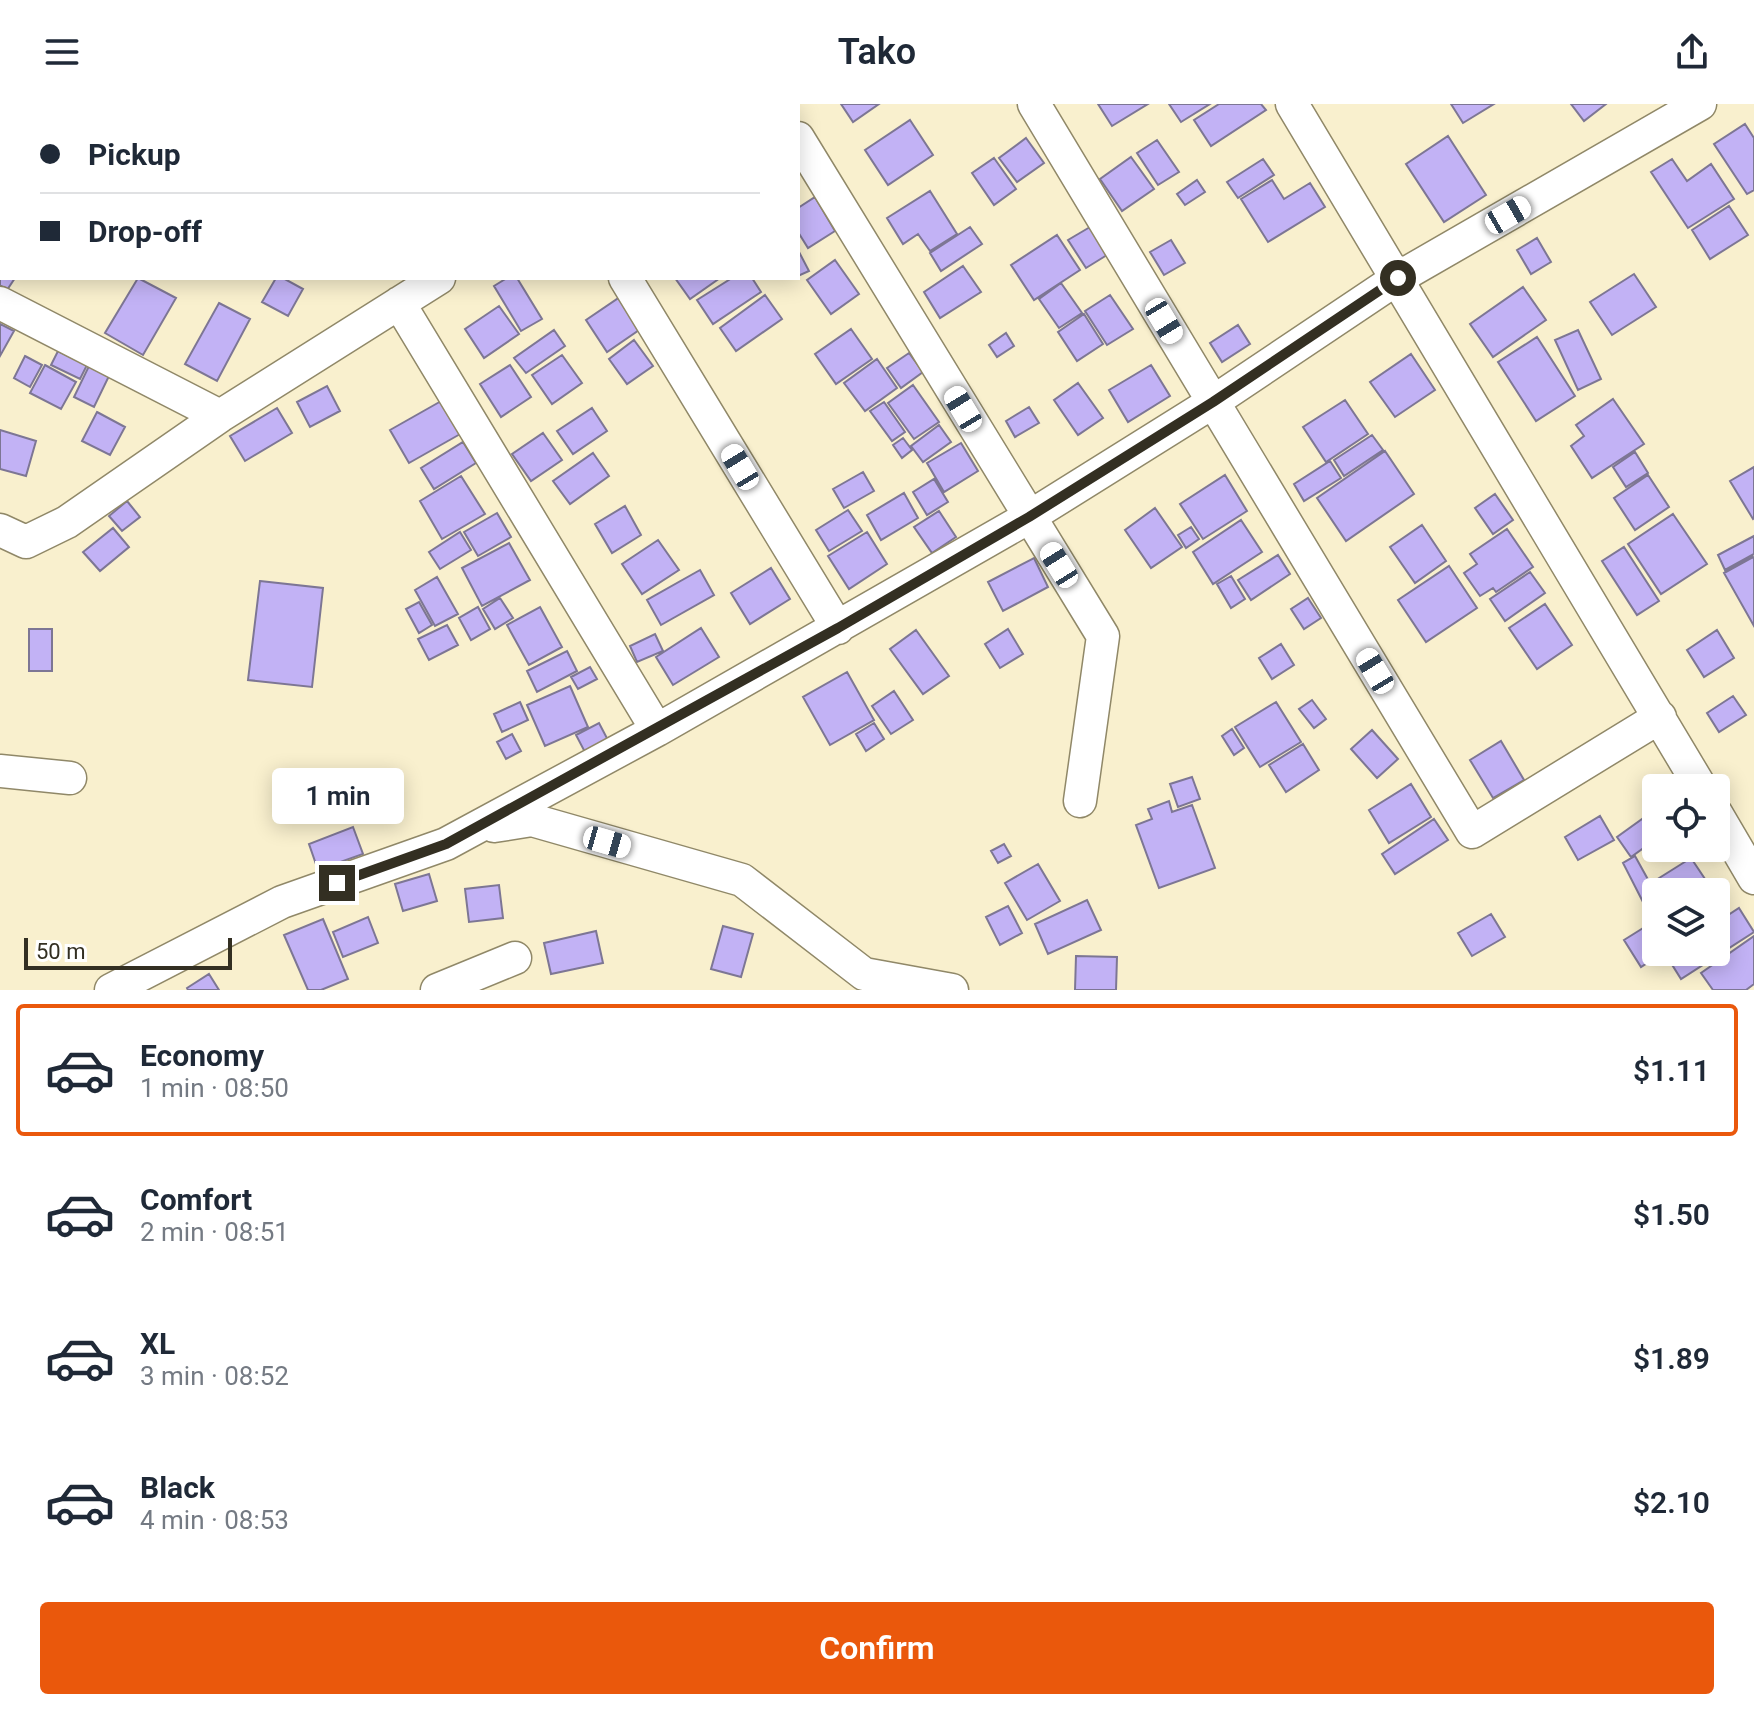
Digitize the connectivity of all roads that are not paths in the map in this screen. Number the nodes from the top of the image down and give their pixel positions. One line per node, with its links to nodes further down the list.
1 (1034, 104): 10 (street)
2 (1292, 104): 5 (street)
3 (1700, 104): 5 (street)
4 (800, 141): 12 (street)
5 (1398, 278): 10 (street); 15 (street)
6 (434, 280): 9 (street)
7 (626, 280): 14 (street)
8 (0, 303): 11 (street)
9 (399, 303): 11 (street); 16 (street)
10 (1213, 402): 12 (street); 15 (street)
11 (220, 416): 13 (street)
12 (1029, 517): 14 (street); 20 (street)
13 (0, 530)
14 (838, 628): 16 (street)
15 (1660, 717): 18 (street)
16 (657, 730): 21 (street)
17 (0, 771): 19 (street)
18 (1693, 774)
19 (70, 778)
20 (1080, 801)
21 (471, 830): 25 (street); 27 (street)
22 (1730, 837): 23 (street)
23 (1754, 878)
24 (515, 958): 26 (street)
25 (111, 990)
26 (437, 990)
27 (952, 990)

